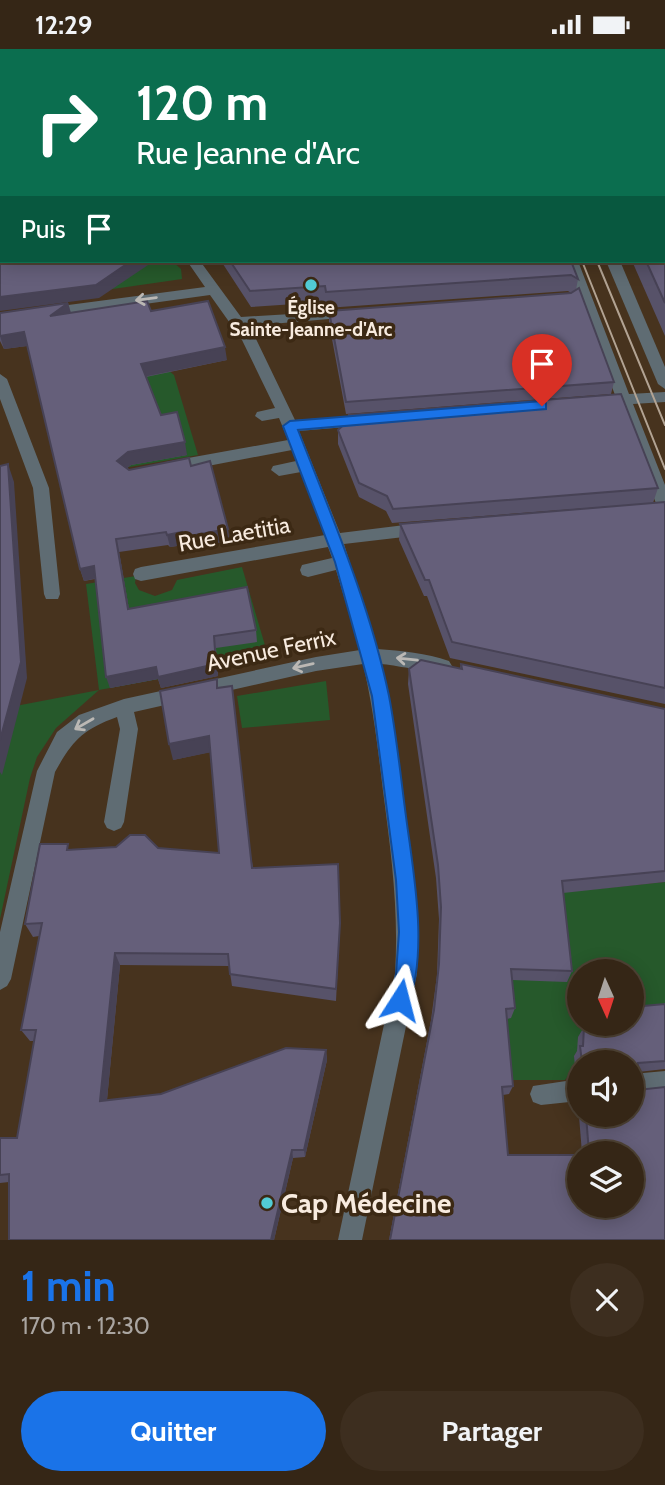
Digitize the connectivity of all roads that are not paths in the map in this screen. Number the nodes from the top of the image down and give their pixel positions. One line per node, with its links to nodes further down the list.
1 (194, 263): 4 (street)
2 (572, 263): 11 (street)
3 (614, 263): 9 (street)
4 (213, 290): 6 (street, one-way to 6); 7 (street)
5 (364, 313): 7 (street)
6 (0, 319)
7 (237, 323): 15 (street)
8 (0, 379): 27 (street)
9 (665, 384)
10 (665, 397): 11 (street)
11 (632, 399): 12 (street); 20 (street)
12 (578, 403)
13 (262, 416): 15 (street)
14 (391, 418): 15 (street)
15 (287, 419): 16 (street)
16 (297, 444): 17 (street); 18 (street)
17 (306, 465): 19 (street); 23 (street)
18 (156, 470)
19 (279, 470)
20 (665, 508): 21 (street)
21 (646, 511)
22 (431, 529): 23 (street, Rue Laetitia)
23 (335, 539): 24 (street); 26 (street, Rue Laetitia)
24 (343, 562): 25 (street); 28 (street)
25 (308, 570)
26 (141, 574)
27 (52, 594)
28 (370, 656): 29 (street, Avenue Ferrix, one-way to 28); 30 (street, Avenue Ferrix, one-way to 30); 37 (street)
29 (463, 670)
30 (124, 707): 31 (street); 32 (street, Avenue Ferrix, one-way to 32)
31 (114, 823)
32 (0, 979)
33 (665, 1082): 34 (street)
34 (644, 1084)
35 (567, 1091): 36 (street)
36 (541, 1094)
37 (350, 1240)

